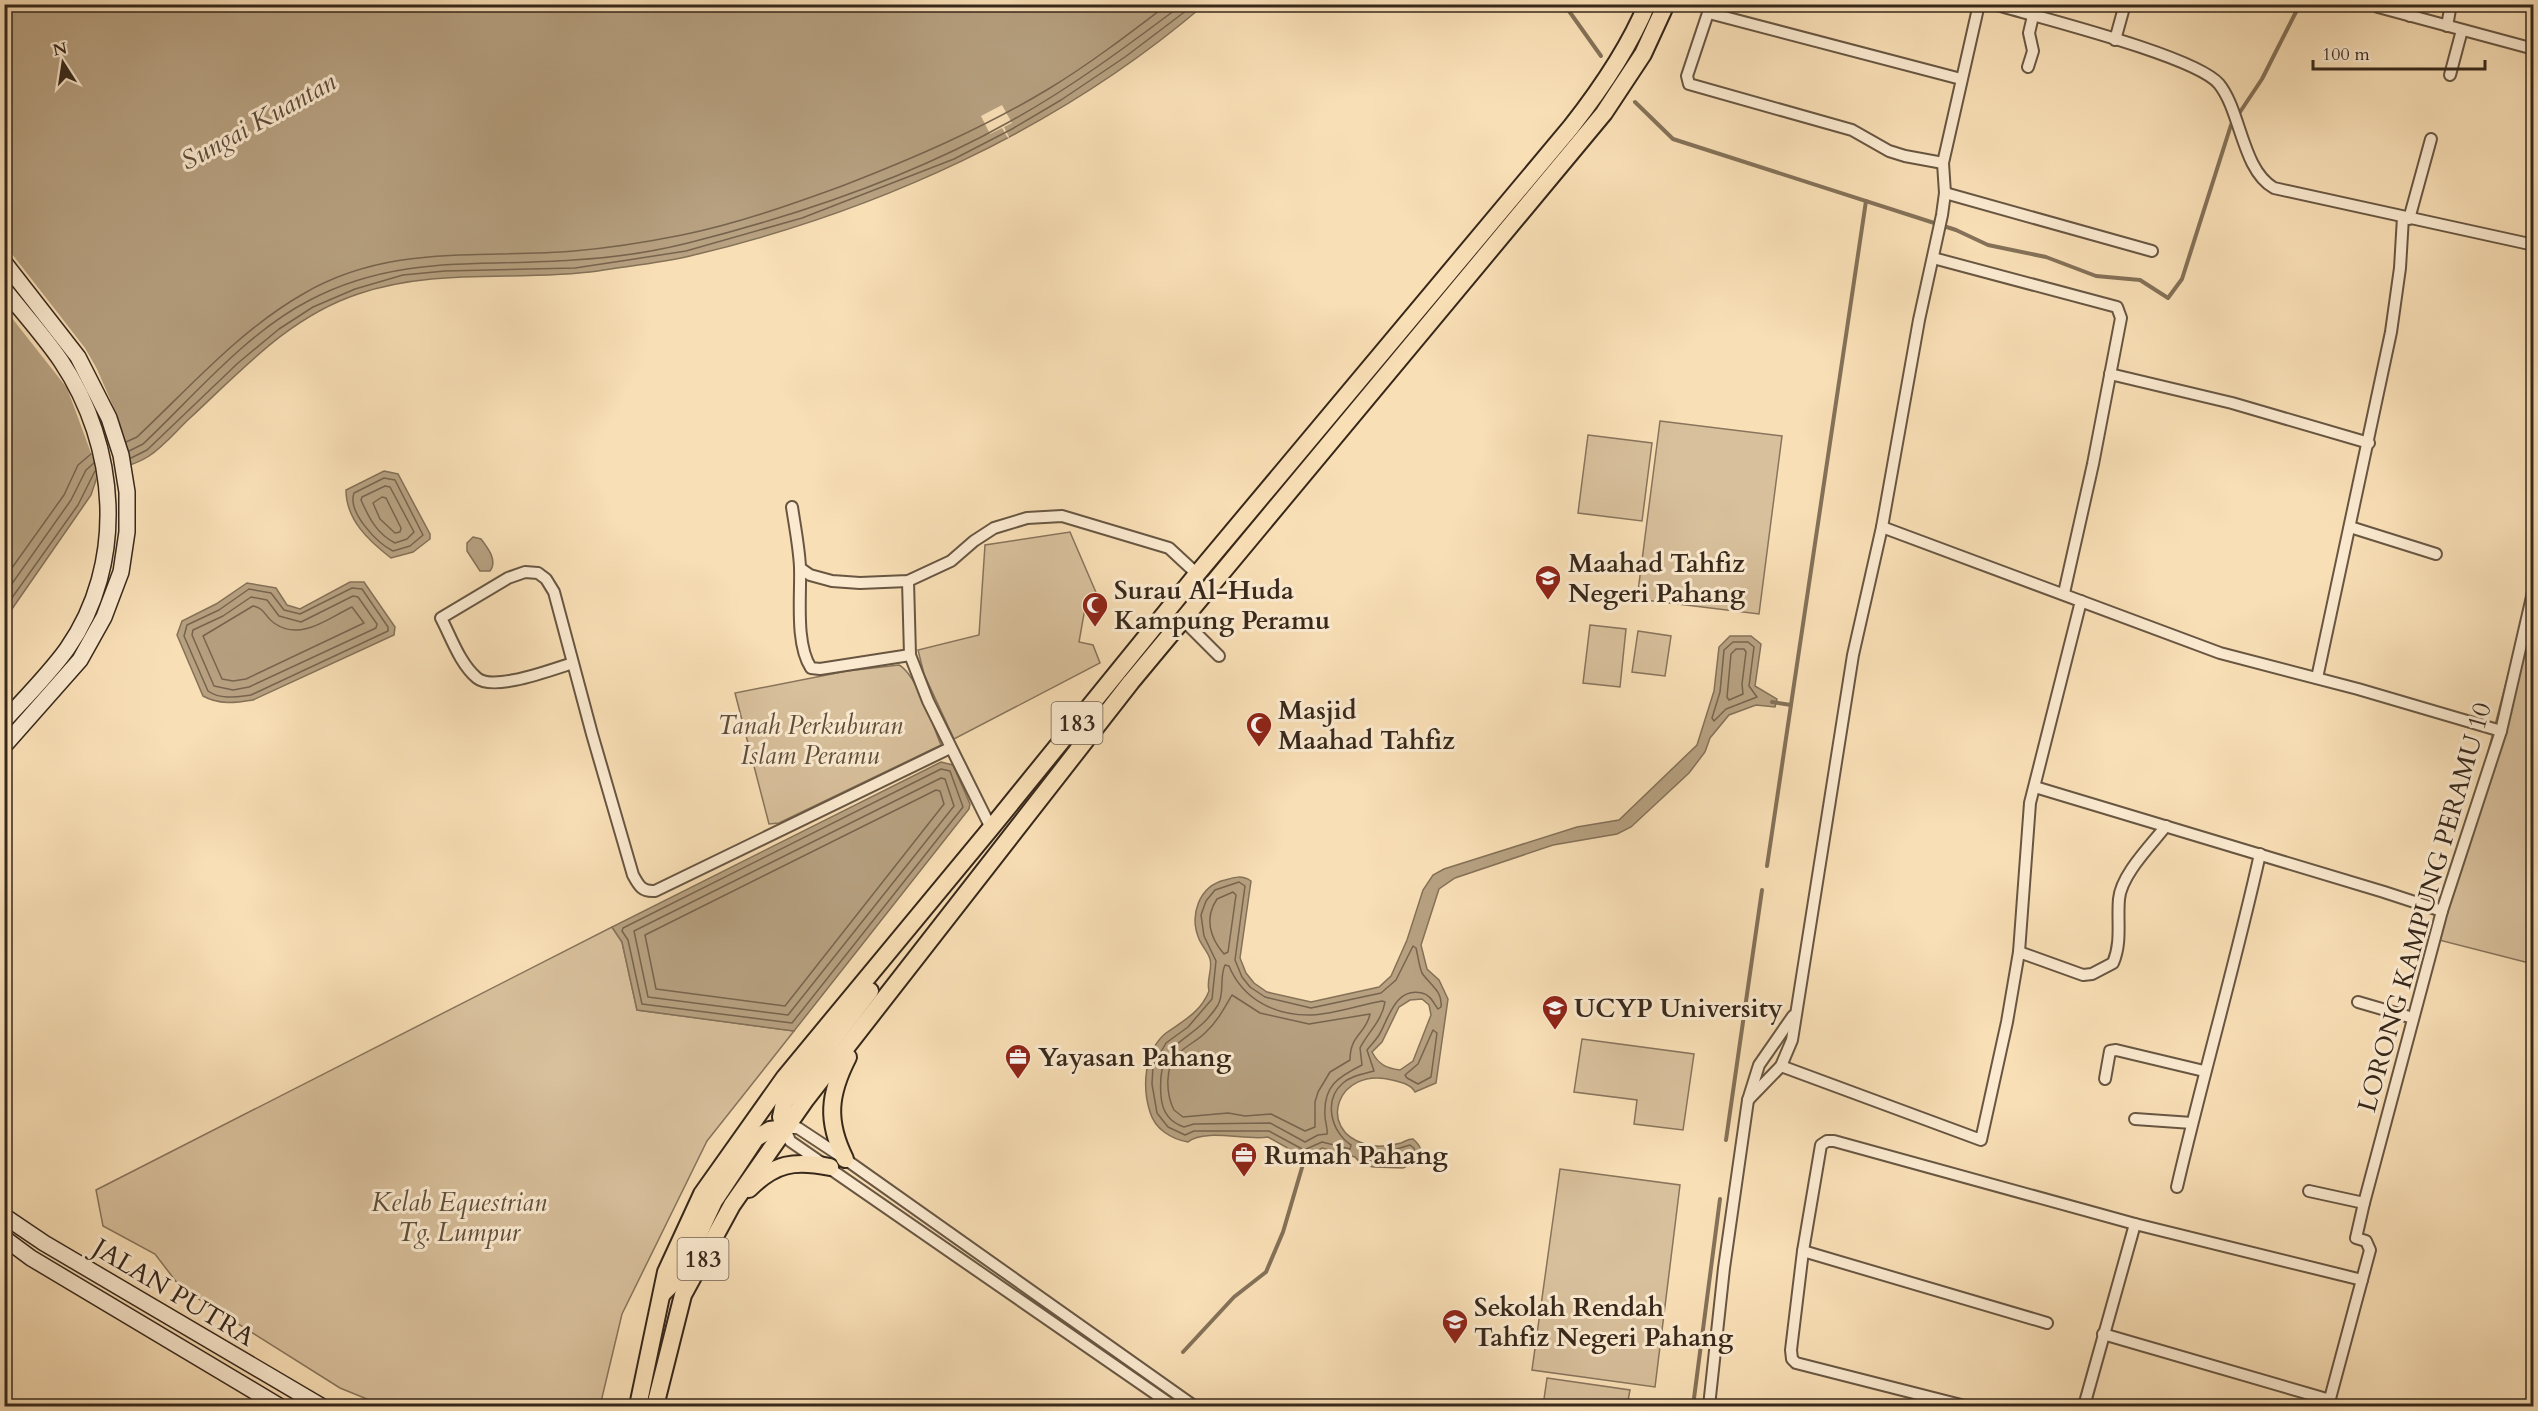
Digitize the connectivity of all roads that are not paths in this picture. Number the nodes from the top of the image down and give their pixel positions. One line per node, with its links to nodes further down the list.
1 (1647, 4): 35 (highway, 183)
2 (1666, 4): 40 (highway, 183)
3 (1979, 4): 18 (street)
4 (2125, 4): 14 (street)
5 (2412, 4): 11 (street)
6 (2451, 4): 12 (street)
7 (1998, 5): 10 (street)
8 (2378, 8): 11 (street)
9 (1710, 9): 18 (street); 20 (street)
10 (2033, 16): 14 (street); 16 (street)
11 (2410, 16): 12 (street)
12 (2447, 26): 13 (street)
13 (2462, 30): 15 (street); 17 (street)
14 (2115, 40): 22 (street)
15 (2534, 49)
16 (2028, 67)
17 (2450, 75)
18 (1961, 80): 20 (street)
19 (2431, 139): 22 (street)
20 (1943, 163): 21 (street)
21 (1945, 192): 24 (street); 25 (street)
22 (2406, 218): 23 (street); 29 (street)
23 (2534, 245)
24 (2152, 251)
25 (1933, 258): 28 (street); 32 (street)
26 (4, 262): 47 (main road)
27 (4, 290): 45 (main road)
28 (2110, 374): 29 (street); 38 (street)
29 (2369, 442): 31 (street)
30 (792, 507): 34 (street)
31 (2350, 526): 33 (street); 44 (street)
32 (1882, 527): 38 (street); 57 (street)
33 (2436, 554)
34 (800, 567): 36 (street); 41 (street)
35 (1197, 574): 36 (street); 51 (highway, 183)
36 (908, 581): 41 (street)
37 (2534, 588): 46 (street, LORONG KAMPUNG PERAMU 10)
38 (2064, 593): 39 (street)
39 (2081, 601): 44 (street); 49 (street)
40 (1183, 620): 42 (street); 59 (highway, 183)
41 (910, 655): 48 (street)
42 (1219, 656)
43 (573, 663): 43 (street); 48 (street)
44 (2317, 678): 46 (street)
45 (4, 721)
46 (2501, 731): 53 (street, LORONG KAMPUNG PERAMU 10)
47 (4, 746)
48 (950, 748): 51 (street)
49 (2035, 787): 50 (street); 54 (street)
50 (2166, 826): 52 (street); 54 (street)
51 (991, 828): 55 (highway, 183)
52 (2260, 854): 53 (street); 61 (street)
53 (2442, 912): 58 (street, LORONG KAMPUNG PERAMU 10)
54 (2019, 952): 60 (street)
55 (876, 967): 66 (highway); 78 (highway, 183)
56 (2358, 1002): 58 (street)
57 (1795, 1013): 60 (street); 63 (street)
58 (2414, 1018): 71 (street, LORONG KAMPUNG PERAMU 10)
59 (864, 1024): 66 (highway, 183); 67 (highway)
60 (1781, 1066): 63 (street)
61 (2204, 1071): 62 (street); 65 (street)
62 (2105, 1079)
63 (1748, 1100): 88 (street)
64 (2134, 1119): 65 (street)
65 (2192, 1123): 69 (street)
66 (785, 1128): 67 (street); 68 (street); 72 (highway, 183); 78 (highway)
67 (845, 1160): 87 (street)
68 (830, 1167): 72 (highway); 86 (street)
69 (2177, 1187)
70 (2309, 1191): 71 (street)
71 (2364, 1203): 77 (street, LORONG KAMPUNG PERAMU 10)
72 (732, 1205): 85 (highway, 183)
73 (4, 1216): 83 (main road, JALAN PUTRA)
74 (2135, 1224): 76 (street); 77 (street); 80 (street)
75 (4, 1238): 82 (main road, JALAN PUTRA)
76 (1803, 1251): 79 (street); 89 (street)
77 (2362, 1280): 81 (street)
78 (662, 1294): 84 (highway, 183)
79 (2047, 1323)
80 (2103, 1334): 81 (street); 90 (street)
81 (2329, 1403)
82 (279, 1407)
83 (321, 1407)
84 (638, 1407)
85 (655, 1407)
86 (1173, 1407)
87 (1194, 1407)
88 (1709, 1407)
89 (1965, 1407)
90 (2084, 1407)

